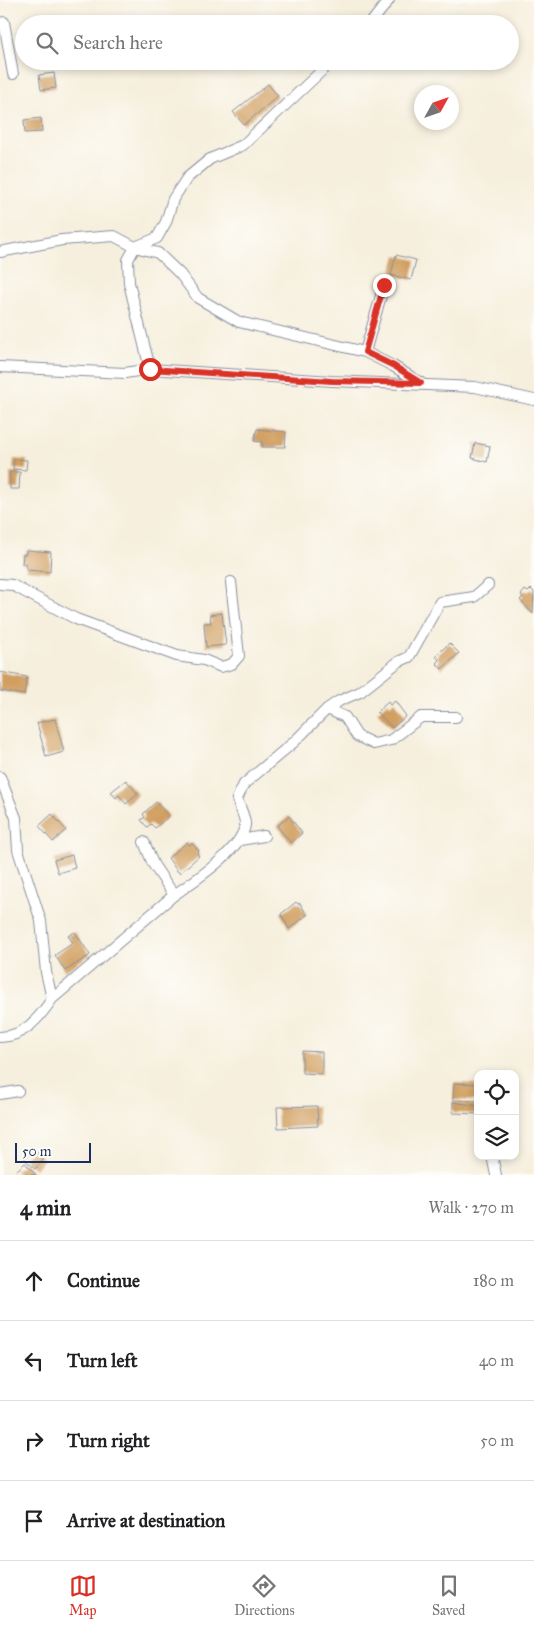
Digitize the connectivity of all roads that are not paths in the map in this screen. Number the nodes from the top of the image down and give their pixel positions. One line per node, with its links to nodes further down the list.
1 (389, 0): 2 (street)
2 (377, 15)
3 (0, 23): 5 (street)
4 (323, 70): 6 (street)
5 (14, 74)
6 (135, 247): 7 (street); 9 (street); 11 (street)
7 (0, 252)
8 (384, 285): 9 (street)
9 (365, 352): 12 (street)
10 (0, 367): 11 (street)
11 (150, 369): 12 (street)
12 (421, 383): 13 (street)
13 (534, 400)
14 (231, 582): 15 (street)
15 (0, 584)
16 (488, 585): 17 (street)
17 (327, 709): 18 (street); 21 (street)
18 (456, 717)
19 (0, 777): 24 (street)
20 (264, 836): 21 (street)
21 (240, 840): 23 (street)
22 (144, 842): 23 (street)
23 (174, 895): 24 (street)
24 (52, 999): 25 (street)
25 (0, 1037)
26 (18, 1091): 27 (street)
27 (0, 1094)
28 (493, 1160): 29 (street)
29 (496, 1175)

